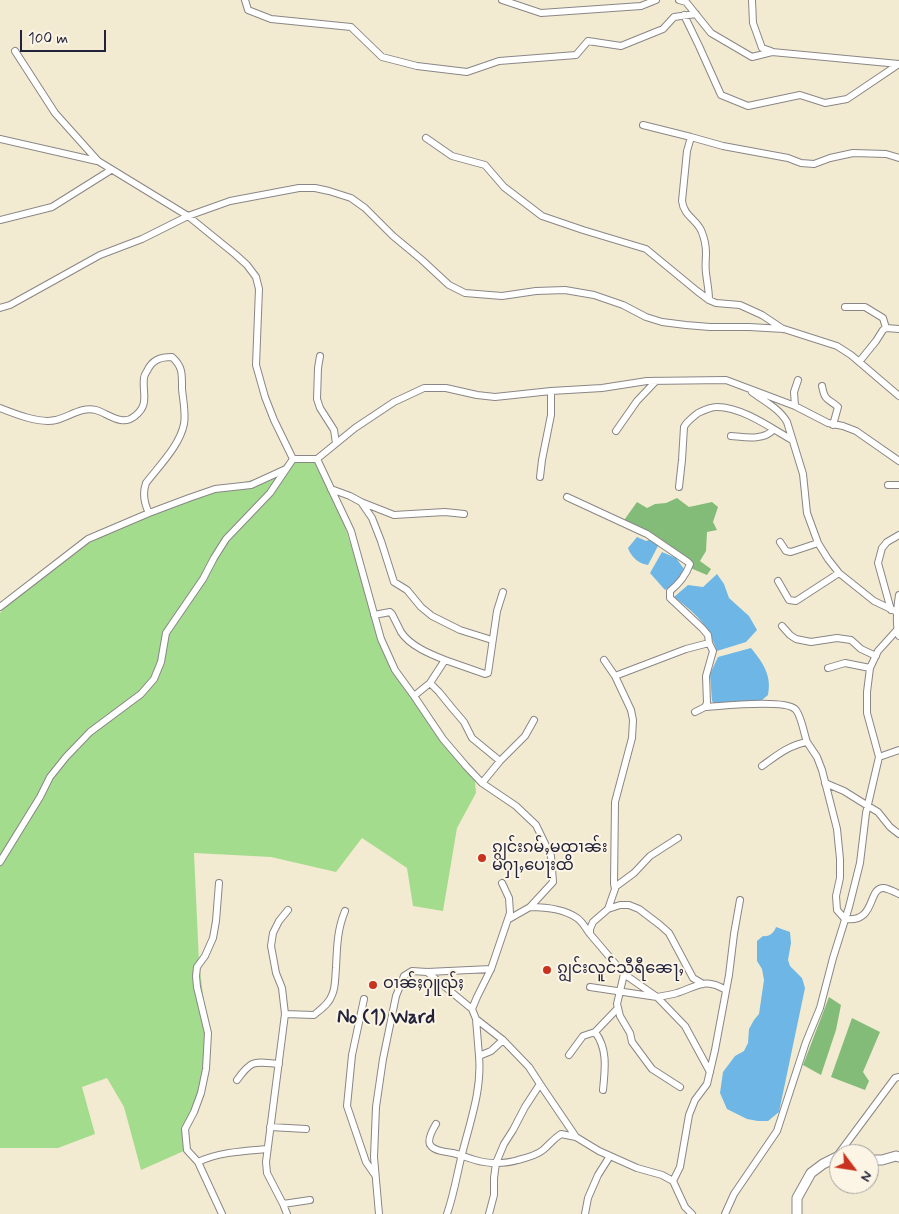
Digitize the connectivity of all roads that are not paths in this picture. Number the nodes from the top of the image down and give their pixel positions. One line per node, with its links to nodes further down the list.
1 (245, 0): 7 (street)
2 (502, 0): 3 (street)
3 (656, 0)
4 (679, 0): 6 (street)
5 (752, 0): 9 (street)
6 (696, 14): 7 (street); 9 (street)
7 (684, 15): 10 (street)
8 (15, 51): 16 (street)
9 (772, 52): 10 (street)
10 (899, 64)
11 (643, 125): 12 (street)
12 (691, 137): 15 (street); 20 (street)
13 (426, 138): 20 (street)
14 (0, 139): 16 (street)
15 (899, 158)
16 (98, 161): 17 (street)
17 (111, 170): 18 (street); 19 (street)
18 (188, 216): 22 (street); 25 (street); 42 (street)
19 (0, 220)
20 (709, 300): 25 (street)
21 (845, 307): 23 (street)
22 (0, 308)
23 (886, 328): 24 (street); 27 (street)
24 (899, 329)
25 (784, 330): 27 (street)
26 (320, 356): 41 (street)
27 (859, 362): 33 (street)
28 (798, 380): 34 (street)
29 (656, 381): 31 (street); 32 (street); 38 (street)
30 (822, 386): 36 (street)
31 (745, 387): 34 (street); 40 (street)
32 (551, 391): 41 (street); 46 (street)
33 (899, 396)
34 (795, 406): 36 (street)
35 (0, 408): 53 (street)
36 (833, 424): 44 (street)
37 (773, 430): 39 (street); 40 (street); 49 (street)
38 (616, 432)
39 (731, 436)
40 (792, 440): 57 (street)
41 (336, 443): 43 (street)
42 (293, 459): 43 (street); 45 (street)
43 (317, 459): 50 (street)
44 (899, 461)
45 (287, 468): 53 (street); 90 (street)
46 (540, 477)
47 (899, 485): 48 (street)
48 (888, 486)
49 (679, 487)
50 (331, 489): 52 (street); 64 (street)
51 (567, 497): 68 (street)
52 (361, 502): 54 (street); 67 (street)
53 (148, 513): 62 (street)
54 (464, 514)
55 (899, 535): 63 (street)
56 (780, 542): 57 (street)
57 (818, 543): 58 (street)
58 (839, 573): 59 (street); 63 (street)
59 (778, 581)
60 (504, 592): 67 (street)
61 (899, 596): 63 (street)
62 (0, 607)
63 (896, 611): 66 (street)
64 (374, 615): 70 (street); 76 (street)
65 (782, 626): 69 (street)
66 (898, 633): 69 (street)
67 (492, 640): 70 (street)
68 (710, 643): 74 (street); 77 (street)
69 (876, 656): 73 (street)
70 (445, 660): 75 (street)
71 (604, 660): 74 (street)
72 (828, 668): 73 (street)
73 (870, 668): 82 (street)
74 (615, 676): 93 (street)
75 (430, 683): 76 (street); 83 (street)
76 (414, 696): 85 (street)
77 (705, 707): 78 (street); 80 (street)
78 (695, 712)
79 (534, 720): 83 (street)
80 (807, 742): 84 (street); 86 (street)
81 (899, 750): 82 (street)
82 (879, 757): 87 (street)
83 (500, 761): 85 (street)
84 (762, 766)
85 (482, 783): 96 (street)
86 (825, 783): 87 (street); 101 (street)
87 (868, 806): 88 (street); 101 (street)
88 (899, 834)
89 (678, 838): 93 (street)
90 (0, 862)
91 (219, 883): 138 (street)
92 (502, 883): 100 (street)
93 (615, 887): 97 (street)
94 (899, 894): 101 (street)
95 (740, 900): 108 (street)
96 (530, 908): 100 (street); 102 (street)
97 (608, 908): 102 (street); 106 (street)
98 (288, 910): 114 (street)
99 (346, 911): 114 (street)
100 (509, 919): 103 (street)
101 (845, 919): 151 (street)
102 (590, 934): 105 (street)
103 (490, 969): 104 (street); 113 (street)
104 (427, 972): 113 (street); 140 (street)
105 (624, 974): 109 (street); 110 (street)
106 (703, 984): 108 (street); 110 (street)
107 (590, 987): 109 (street)
108 (726, 990): 121 (street)
109 (620, 992): 110 (street); 112 (street)
110 (656, 997): 121 (street)
111 (364, 999): 140 (street)
112 (618, 1008): 116 (street); 125 (street)
113 (472, 1009): 115 (street)
114 (285, 1014): 120 (street)
115 (476, 1019): 117 (street); 119 (street)
116 (595, 1032): 118 (street); 126 (street)
117 (503, 1040): 119 (street); 124 (street)
118 (569, 1055)
119 (479, 1056): 133 (street)
120 (278, 1064): 123 (street); 128 (street)
121 (710, 1072): 141 (street)
122 (899, 1077): 131 (street)
123 (237, 1080)
124 (540, 1084): 130 (street); 139 (street)
125 (680, 1088)
126 (603, 1090)
127 (436, 1124): 133 (street)
128 (270, 1127): 129 (street); 132 (street)
129 (306, 1129)
130 (576, 1137): 134 (street); 139 (street)
131 (847, 1144)
132 (267, 1149): 138 (street); 143 (street)
133 (462, 1155): 139 (street); 147 (street)
134 (610, 1156): 141 (street); 149 (street)
135 (899, 1157): 136 (street)
136 (879, 1160)
137 (829, 1161): 152 (street)
138 (198, 1162): 144 (street)
139 (496, 1163): 148 (street)
140 (376, 1176): 146 (street)
141 (673, 1181): 150 (street)
142 (310, 1200): 143 (street)
143 (283, 1204): 145 (street)
144 (222, 1214)
145 (286, 1214)
146 (379, 1214)
147 (448, 1214)
148 (489, 1214)
149 (585, 1214)
150 (692, 1214)
151 (725, 1214)
152 (797, 1214)

